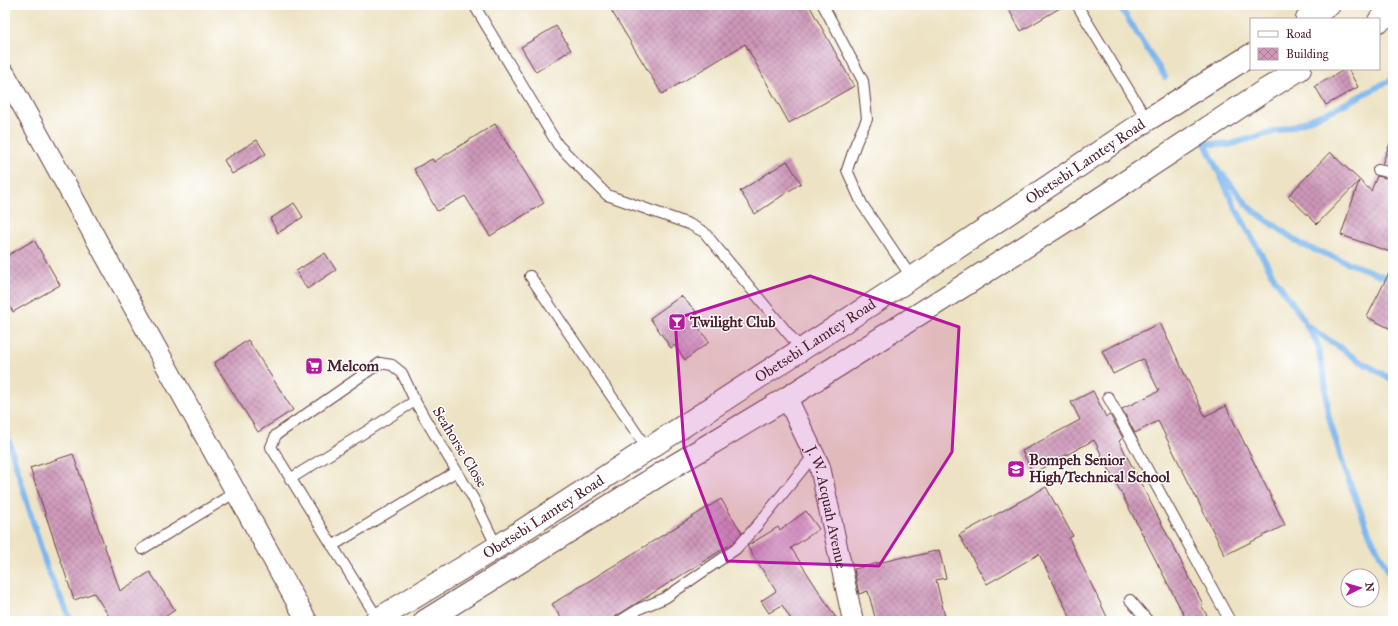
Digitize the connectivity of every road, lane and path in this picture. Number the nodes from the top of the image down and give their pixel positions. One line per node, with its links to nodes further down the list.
1 (474, 5): 16 (lane)
2 (823, 5): 15 (lane)
3 (1077, 5): 11 (lane)
4 (1329, 5): 6 (main road)
5 (1393, 12): 7 (main road)
6 (1309, 18)
7 (1380, 20)
8 (1250, 56): 11 (main road, Obetsebi Lamtey Road)
9 (1298, 70): 18 (main road, Obetsebi Lamtey Road)
10 (5, 74): 24 (street)
11 (1147, 120): 15 (main road, Obetsebi Lamtey Road)
12 (1378, 170): 13 (lane)
13 (1393, 173)
14 (530, 276): 20 (lane)
15 (912, 278): 16 (main road, Obetsebi Lamtey Road)
16 (801, 349): 20 (main road, Obetsebi Lamtey Road)
17 (1108, 397): 35 (lane)
18 (788, 398): 21 (street, J. W. Acquah Avenue); 31 (main road, Obetsebi Lamtey Road)
19 (415, 401): 22 (lane, Seahorse Close); 23 (lane); 23 (lane, Seahorse Close)
20 (648, 450): 26 (main road, Obetsebi Lamtey Road)
21 (814, 455): 32 (lane); 33 (street, J. W. Acquah Avenue)
22 (458, 471): 25 (lane); 26 (lane, Seahorse Close)
23 (290, 479): 25 (lane)
24 (236, 492): 27 (lane); 30 (street)
25 (332, 546): 29 (lane)
26 (497, 547): 29 (main road, Obetsebi Lamtey Road)
27 (142, 549)
28 (1130, 600): 34 (lane)
29 (377, 620)
30 (307, 621)
31 (425, 621)
32 (620, 621)
33 (853, 621)
34 (1148, 621)
35 (1230, 621)

